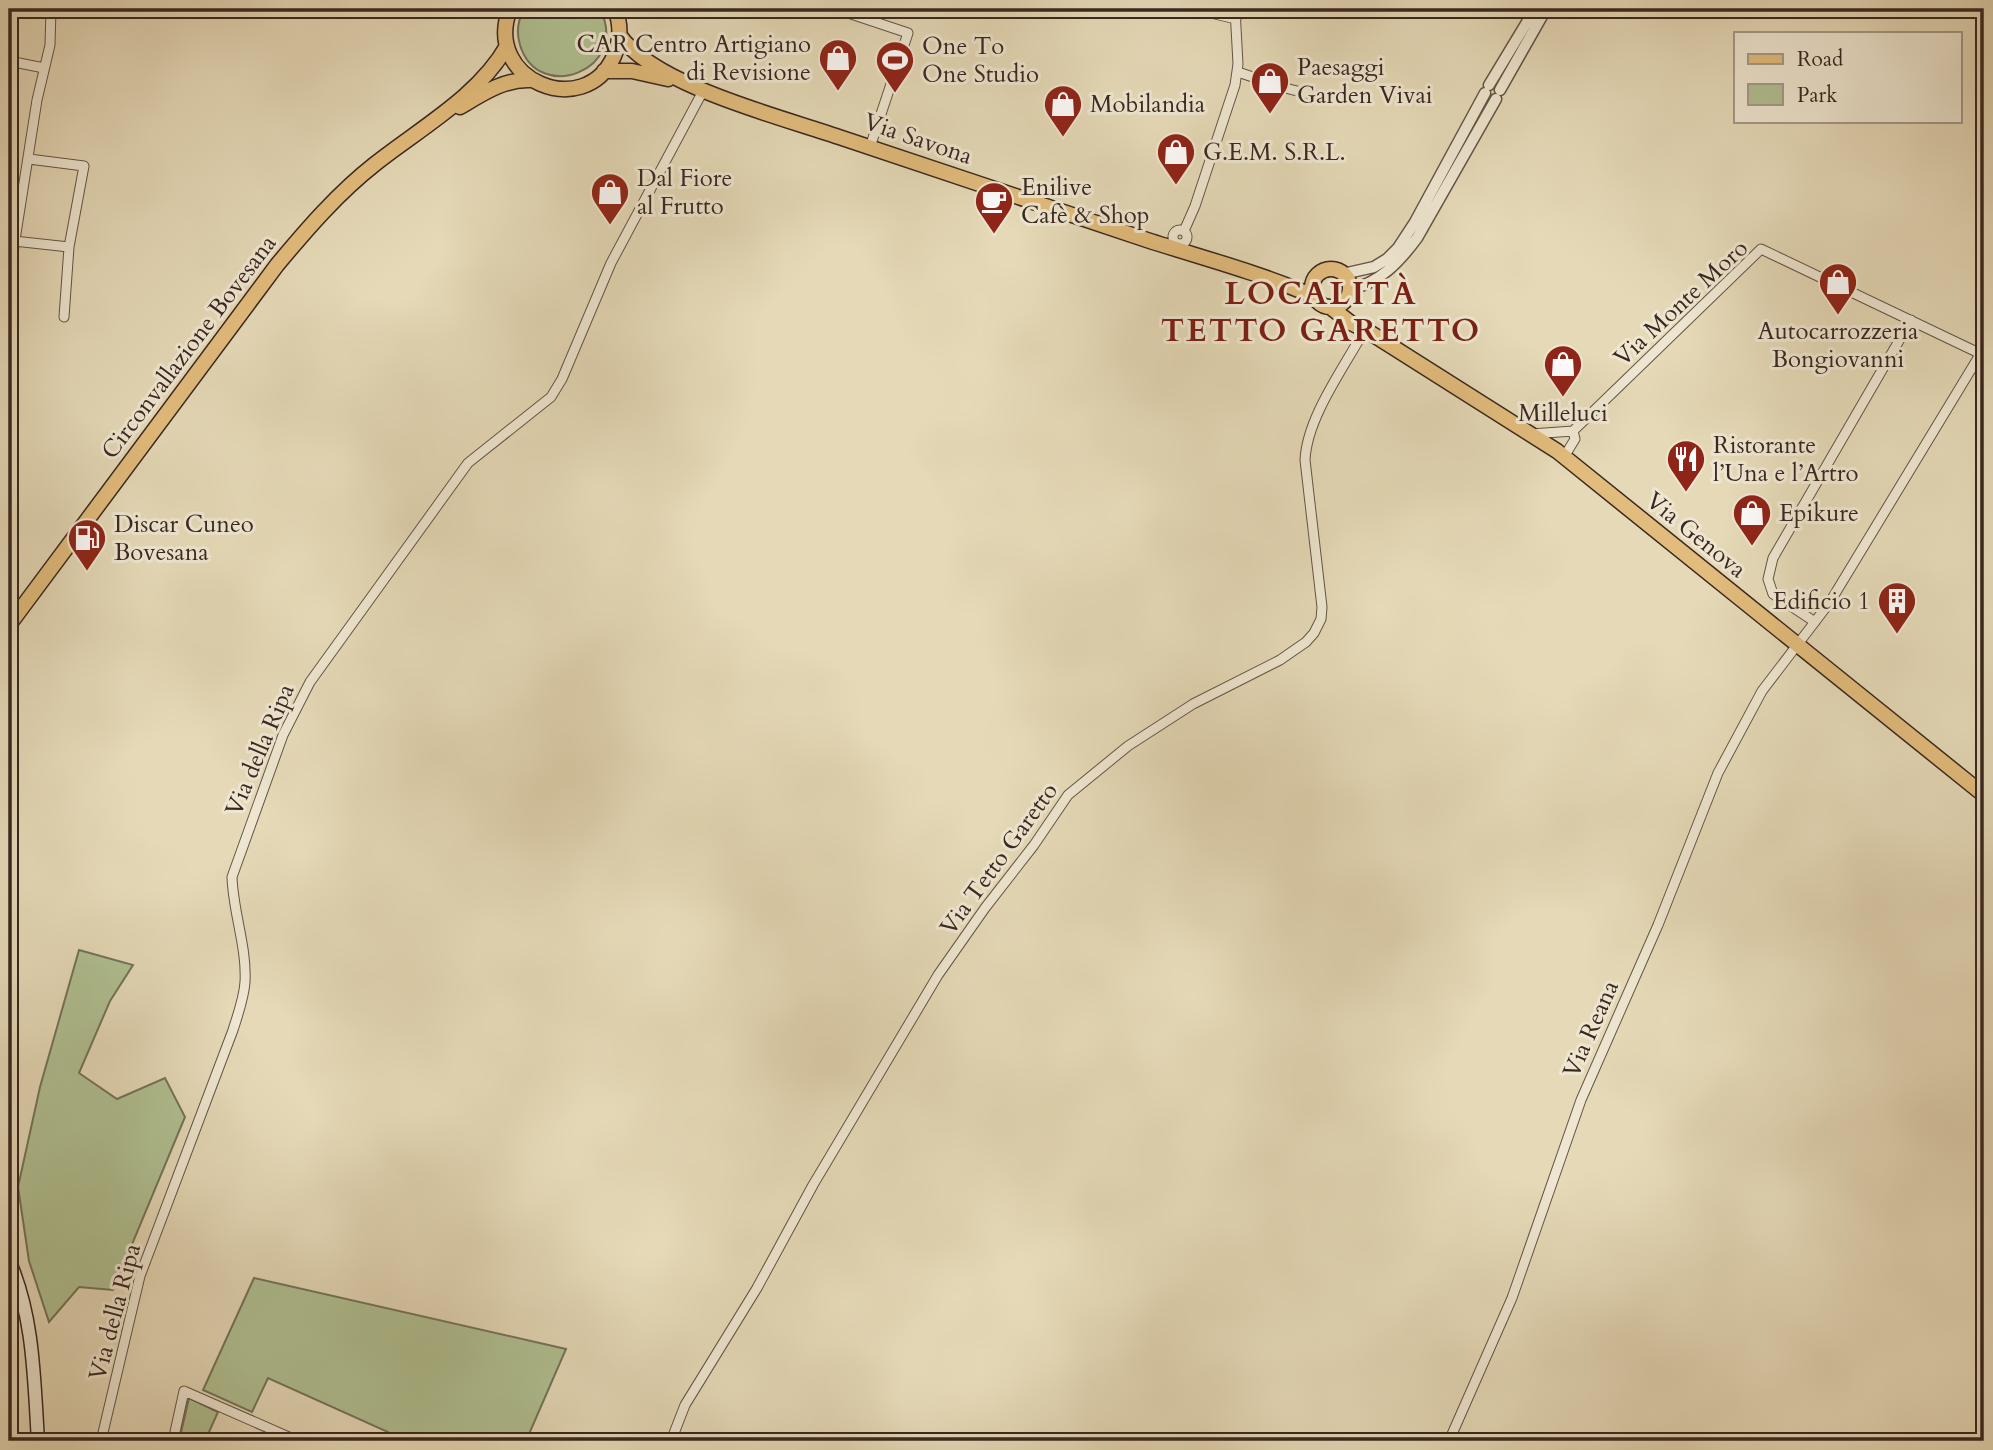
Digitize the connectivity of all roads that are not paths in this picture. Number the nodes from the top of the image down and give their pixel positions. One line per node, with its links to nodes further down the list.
1 (51, 9): 13 (street)
2 (495, 9): 9 (main road)
3 (836, 9): 21 (street)
4 (1194, 9): 8 (street)
5 (1535, 9): 27 (street)
6 (1546, 9): 31 (street)
7 (619, 11): 10 (main road)
8 (1235, 14): 15 (street)
9 (508, 15): 11 (main road)
10 (620, 36): 14 (main road); 17 (main road, Via Savona)
11 (507, 46): 16 (main road); 20 (main road, Circonvallazione Bovesana)
12 (9, 61): 13 (street)
13 (44, 68): 22 (street)
14 (604, 71): 16 (main road); 17 (main road, Via Savona)
15 (1238, 72): 19 (street); 25 (street)
16 (530, 80): 20 (main road, Circonvallazione Bovesana)
17 (687, 84): 18 (main road, Via Savona)
18 (703, 90): 21 (main road, Via Savona); 48 (street, Via della Ripa)
19 (1326, 98)
20 (431, 123): 43 (main road, Circonvallazione Bovesana)
21 (870, 147): 25 (main road, Via Savona)
22 (29, 159): 23 (street); 26 (street)
23 (13, 219): 24 (street)
24 (14, 241): 26 (street); 28 (street)
25 (1176, 246): 30 (main road, Via Savona)
26 (69, 247): 34 (street)
27 (1343, 274): 29 (main road); 31 (main road)
28 (9, 278)
29 (1315, 278): 30 (main road, Via Savona); 32 (main road)
30 (1273, 279): 32 (main road, Via Savona)
31 (1348, 293): 33 (main road); 36 (main road, Via Genova)
32 (1313, 296): 33 (main road)
33 (1330, 307): 36 (main road, Via Genova)
34 (64, 317)
35 (1911, 320): 37 (street, Via Monte Moro); 38 (street, Via Monte Moro); 42 (street)
36 (1365, 329): 40 (main road, Via Genova); 51 (street, Via Tetto Garetto)
37 (1983, 351): 42 (street, Via Reana)
38 (1573, 431): 39 (street); 41 (street, Via Monte Moro)
39 (1561, 432): 40 (street); 41 (street)
40 (1530, 434): 41 (main road, Via Genova)
41 (1560, 454): 44 (main road, Via Genova)
42 (1815, 622): 44 (street, Via Reana)
43 (9, 625)
44 (1798, 647): 45 (main road, Via Genova); 52 (street, Via Reana)
45 (1984, 795)
46 (9, 1260): 47 (main road)
47 (38, 1441)
48 (101, 1441)
49 (173, 1441): 50 (street)
50 (298, 1441)
51 (671, 1441)
52 (1448, 1441)

